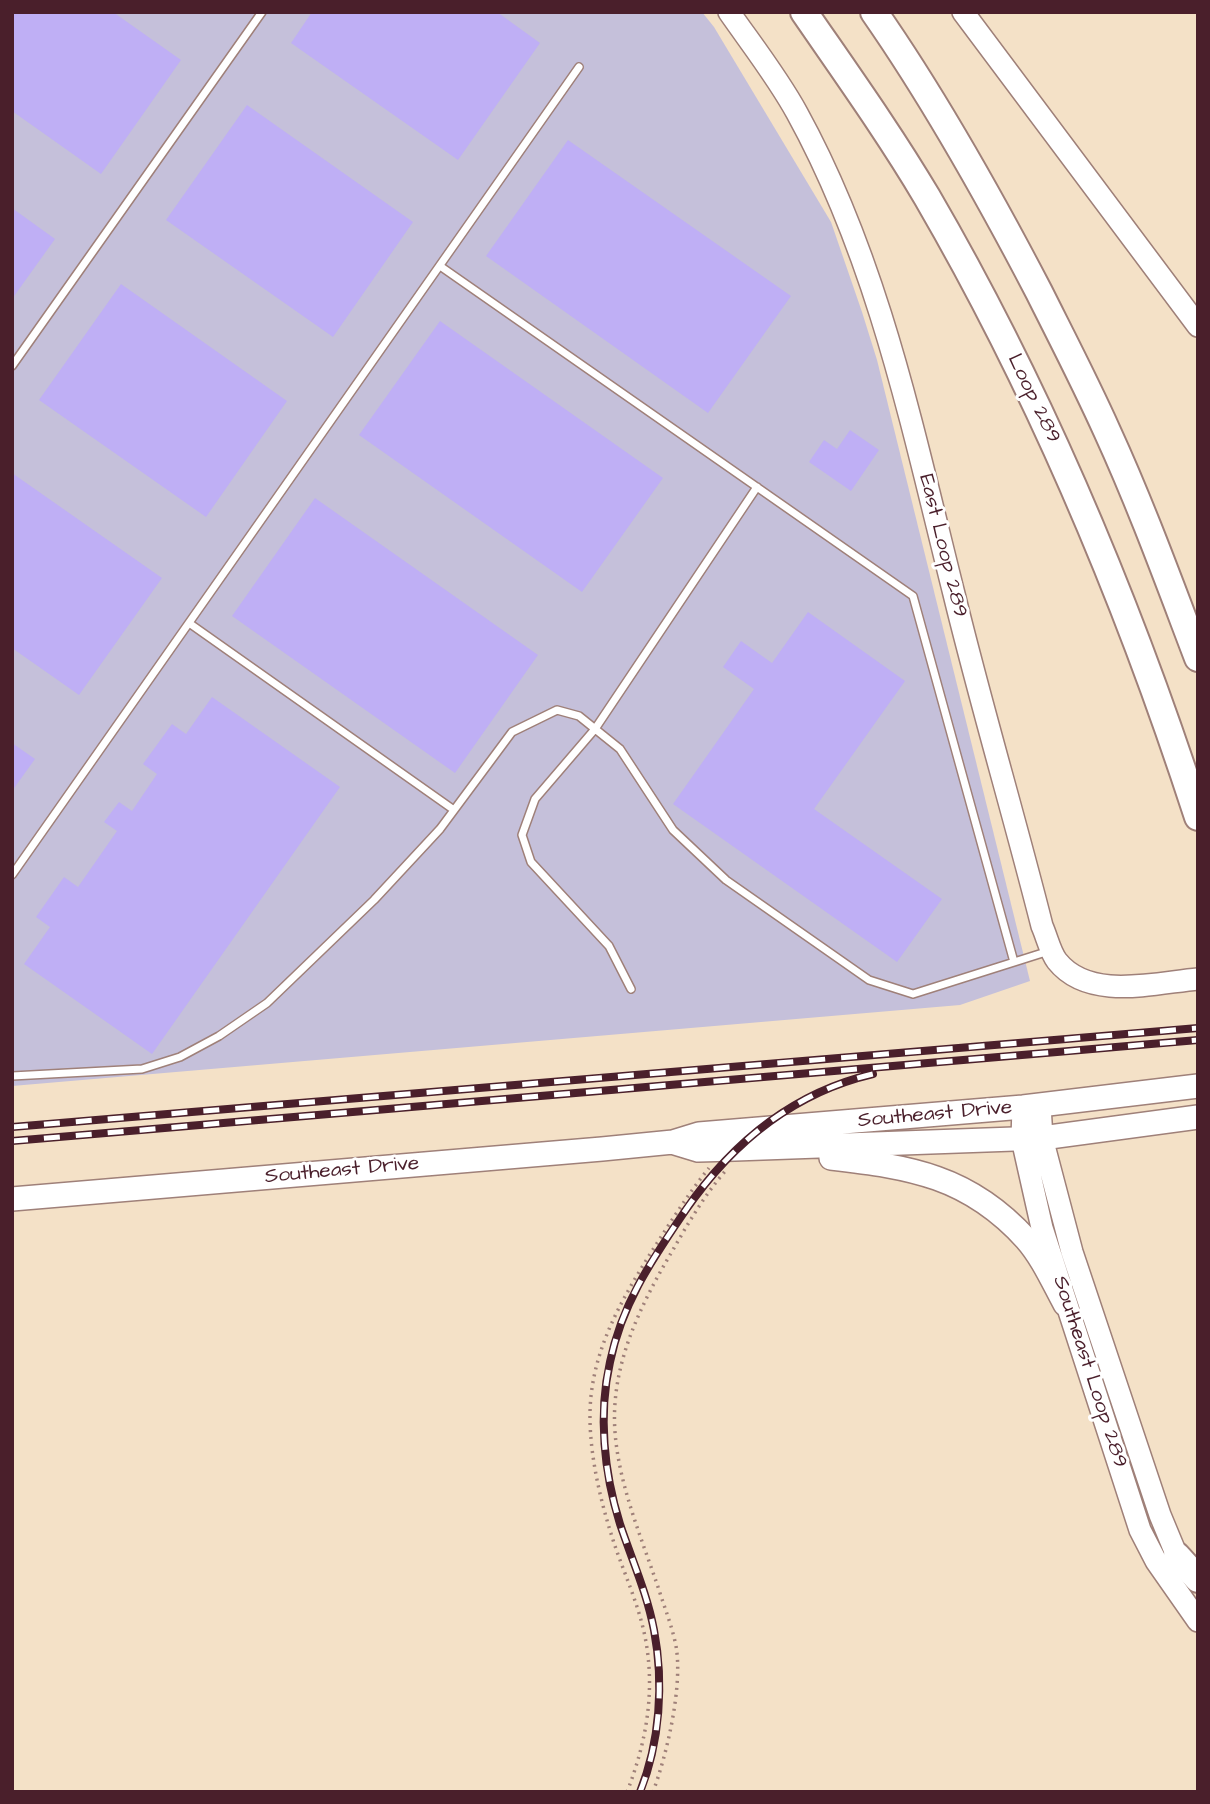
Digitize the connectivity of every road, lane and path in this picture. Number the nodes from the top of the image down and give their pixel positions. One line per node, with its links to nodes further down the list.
1 (262, 12): 9 (lane)
2 (729, 12): 17 (main road, East Loop 289)
3 (804, 12): 15 (highway, Loop 289)
4 (874, 12): 12 (highway)
5 (963, 12): 8 (main road)
6 (579, 67): 7 (lane)
7 (440, 266): 10 (lane); 11 (lane)
8 (1198, 326)
9 (12, 366)
10 (757, 487): 13 (lane); 18 (lane)
11 (190, 623): 14 (lane); 16 (lane)
12 (1198, 658)
13 (595, 729): 14 (lane); 18 (lane); 20 (lane)
14 (454, 810): 21 (lane)
15 (1198, 817)
16 (12, 875)
17 (1052, 950): 18 (lane); 19 (main road, East Loop 289)
18 (1014, 962)
19 (1198, 979)
20 (631, 989)
21 (12, 1076)
22 (1198, 1086): 23 (main road, Southeast Drive)
23 (1031, 1107): 25 (main road, Southeast Loop 289); 26 (main road, Southeast Drive)
24 (1198, 1117): 25 (main road, Southeast Drive)
25 (1032, 1139): 27 (main road, Southeast Drive); 30 (main road, Southeast Loop 289); 31 (main road, Southeast Loop 289)
26 (673, 1142): 28 (main road, Southeast Drive); 29 (main road, Southeast Drive)
27 (783, 1148): 28 (main road, Southeast Drive); 30 (main road)
28 (733, 1149): 35 (path); 36 (path)
29 (12, 1199)
30 (1065, 1304): 34 (main road, Southeast Loop 289)
31 (1177, 1556): 32 (highway); 33 (main road, Southeast Loop 289)
32 (1198, 1579)
33 (1198, 1586)
34 (1198, 1621)
35 (627, 1792)
36 (653, 1792)

